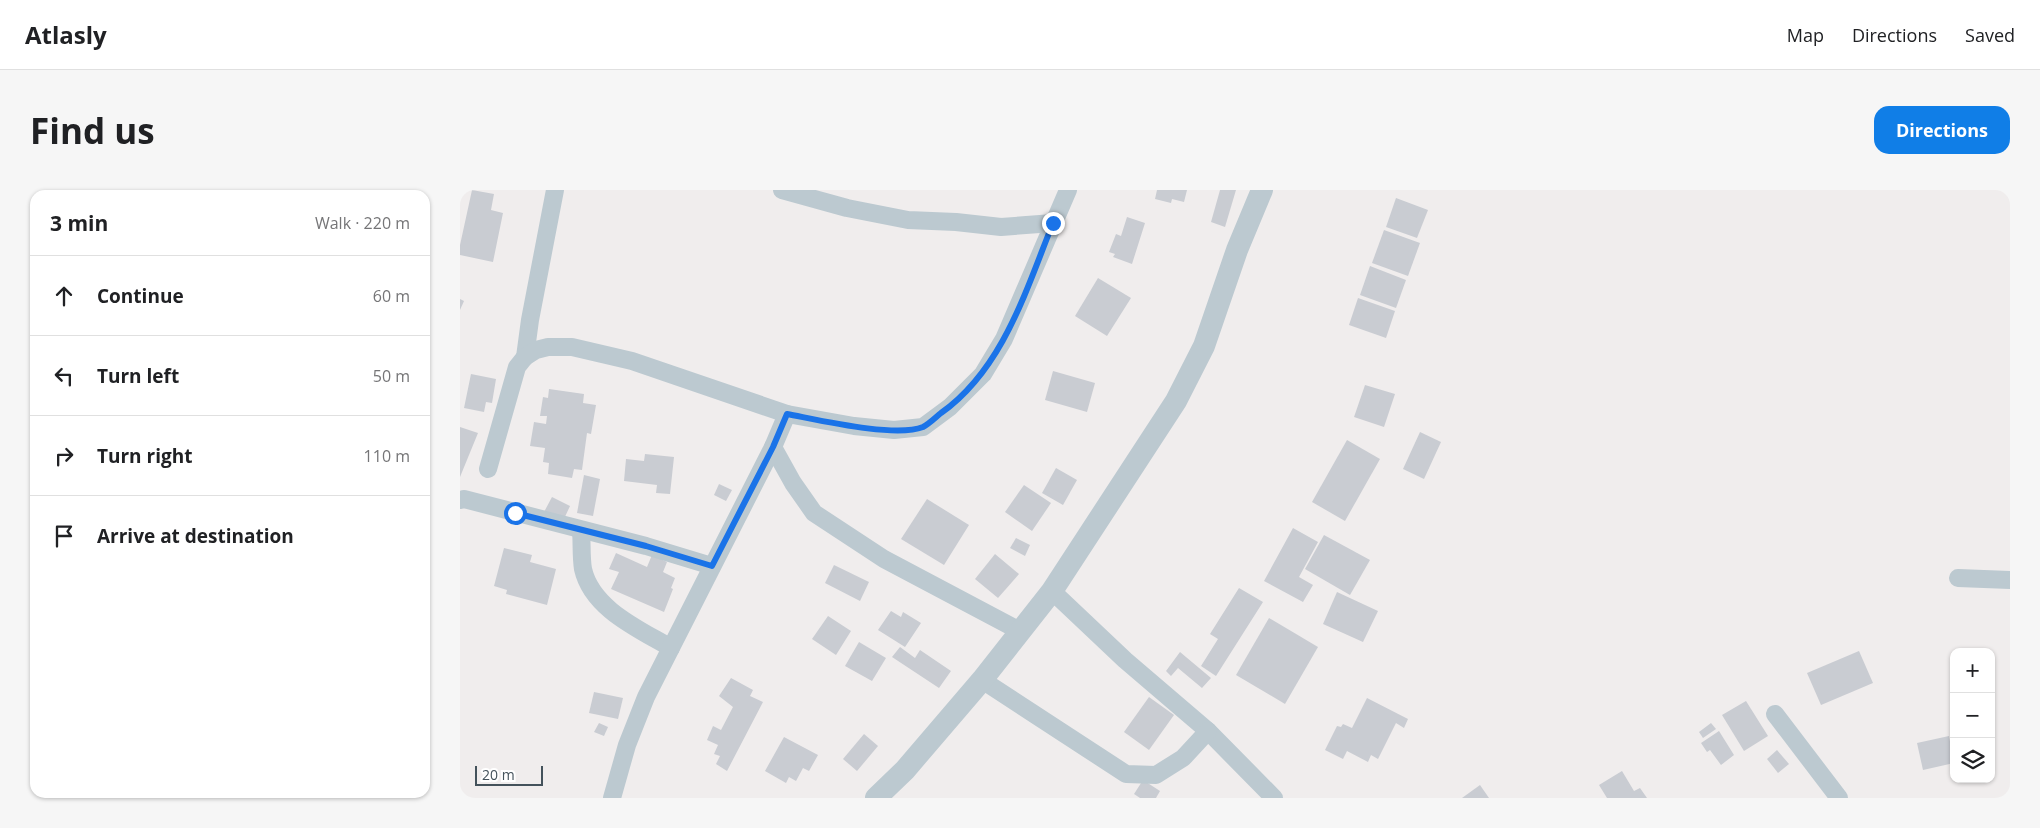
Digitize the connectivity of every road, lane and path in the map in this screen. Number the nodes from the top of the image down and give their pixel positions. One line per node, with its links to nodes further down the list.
1 (555, 190): 6 (street)
2 (782, 190): 5 (street)
3 (1068, 190): 5 (street)
4 (1262, 190): 15 (street)
5 (1053, 223): 7 (street)
6 (525, 357): 7 (street); 9 (street)
7 (787, 414): 8 (street)
8 (773, 447): 12 (street); 16 (street)
9 (488, 469)
10 (460, 500): 11 (street)
11 (582, 530): 12 (street); 17 (street)
12 (712, 566): 17 (street)
13 (1958, 578): 14 (street)
14 (2010, 580)
15 (1052, 591): 16 (street); 20 (street)
16 (1020, 631): 18 (street)
17 (671, 648): 21 (street)
18 (982, 680): 20 (street); 22 (street)
19 (1775, 714): 24 (street)
20 (1208, 731): 23 (street)
21 (612, 798)
22 (876, 798)
23 (1274, 798)
24 (1839, 798)

